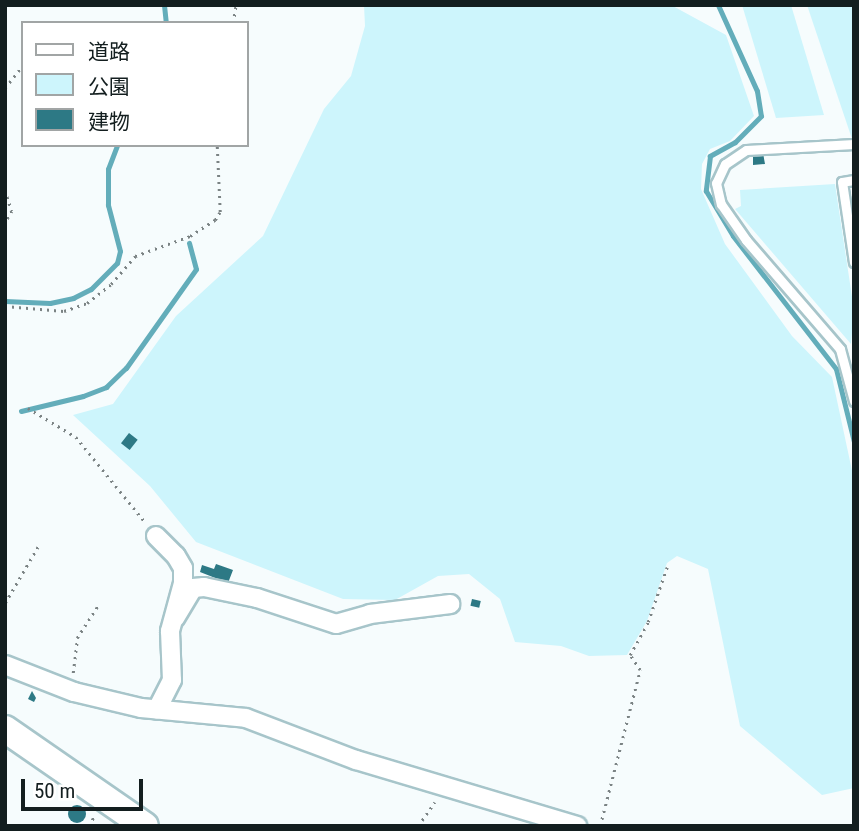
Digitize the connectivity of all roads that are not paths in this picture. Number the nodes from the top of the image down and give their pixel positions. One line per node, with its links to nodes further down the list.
1 (854, 144): 4 (lane)
2 (854, 180): 3 (lane)
3 (854, 262)
4 (854, 401)
5 (156, 536): 7 (street)
6 (450, 604): 7 (street)
7 (174, 618): 9 (street)
8 (5, 664): 9 (street)
9 (157, 709): 12 (street)
10 (5, 729): 11 (main road)
11 (145, 826)
12 (577, 826)

